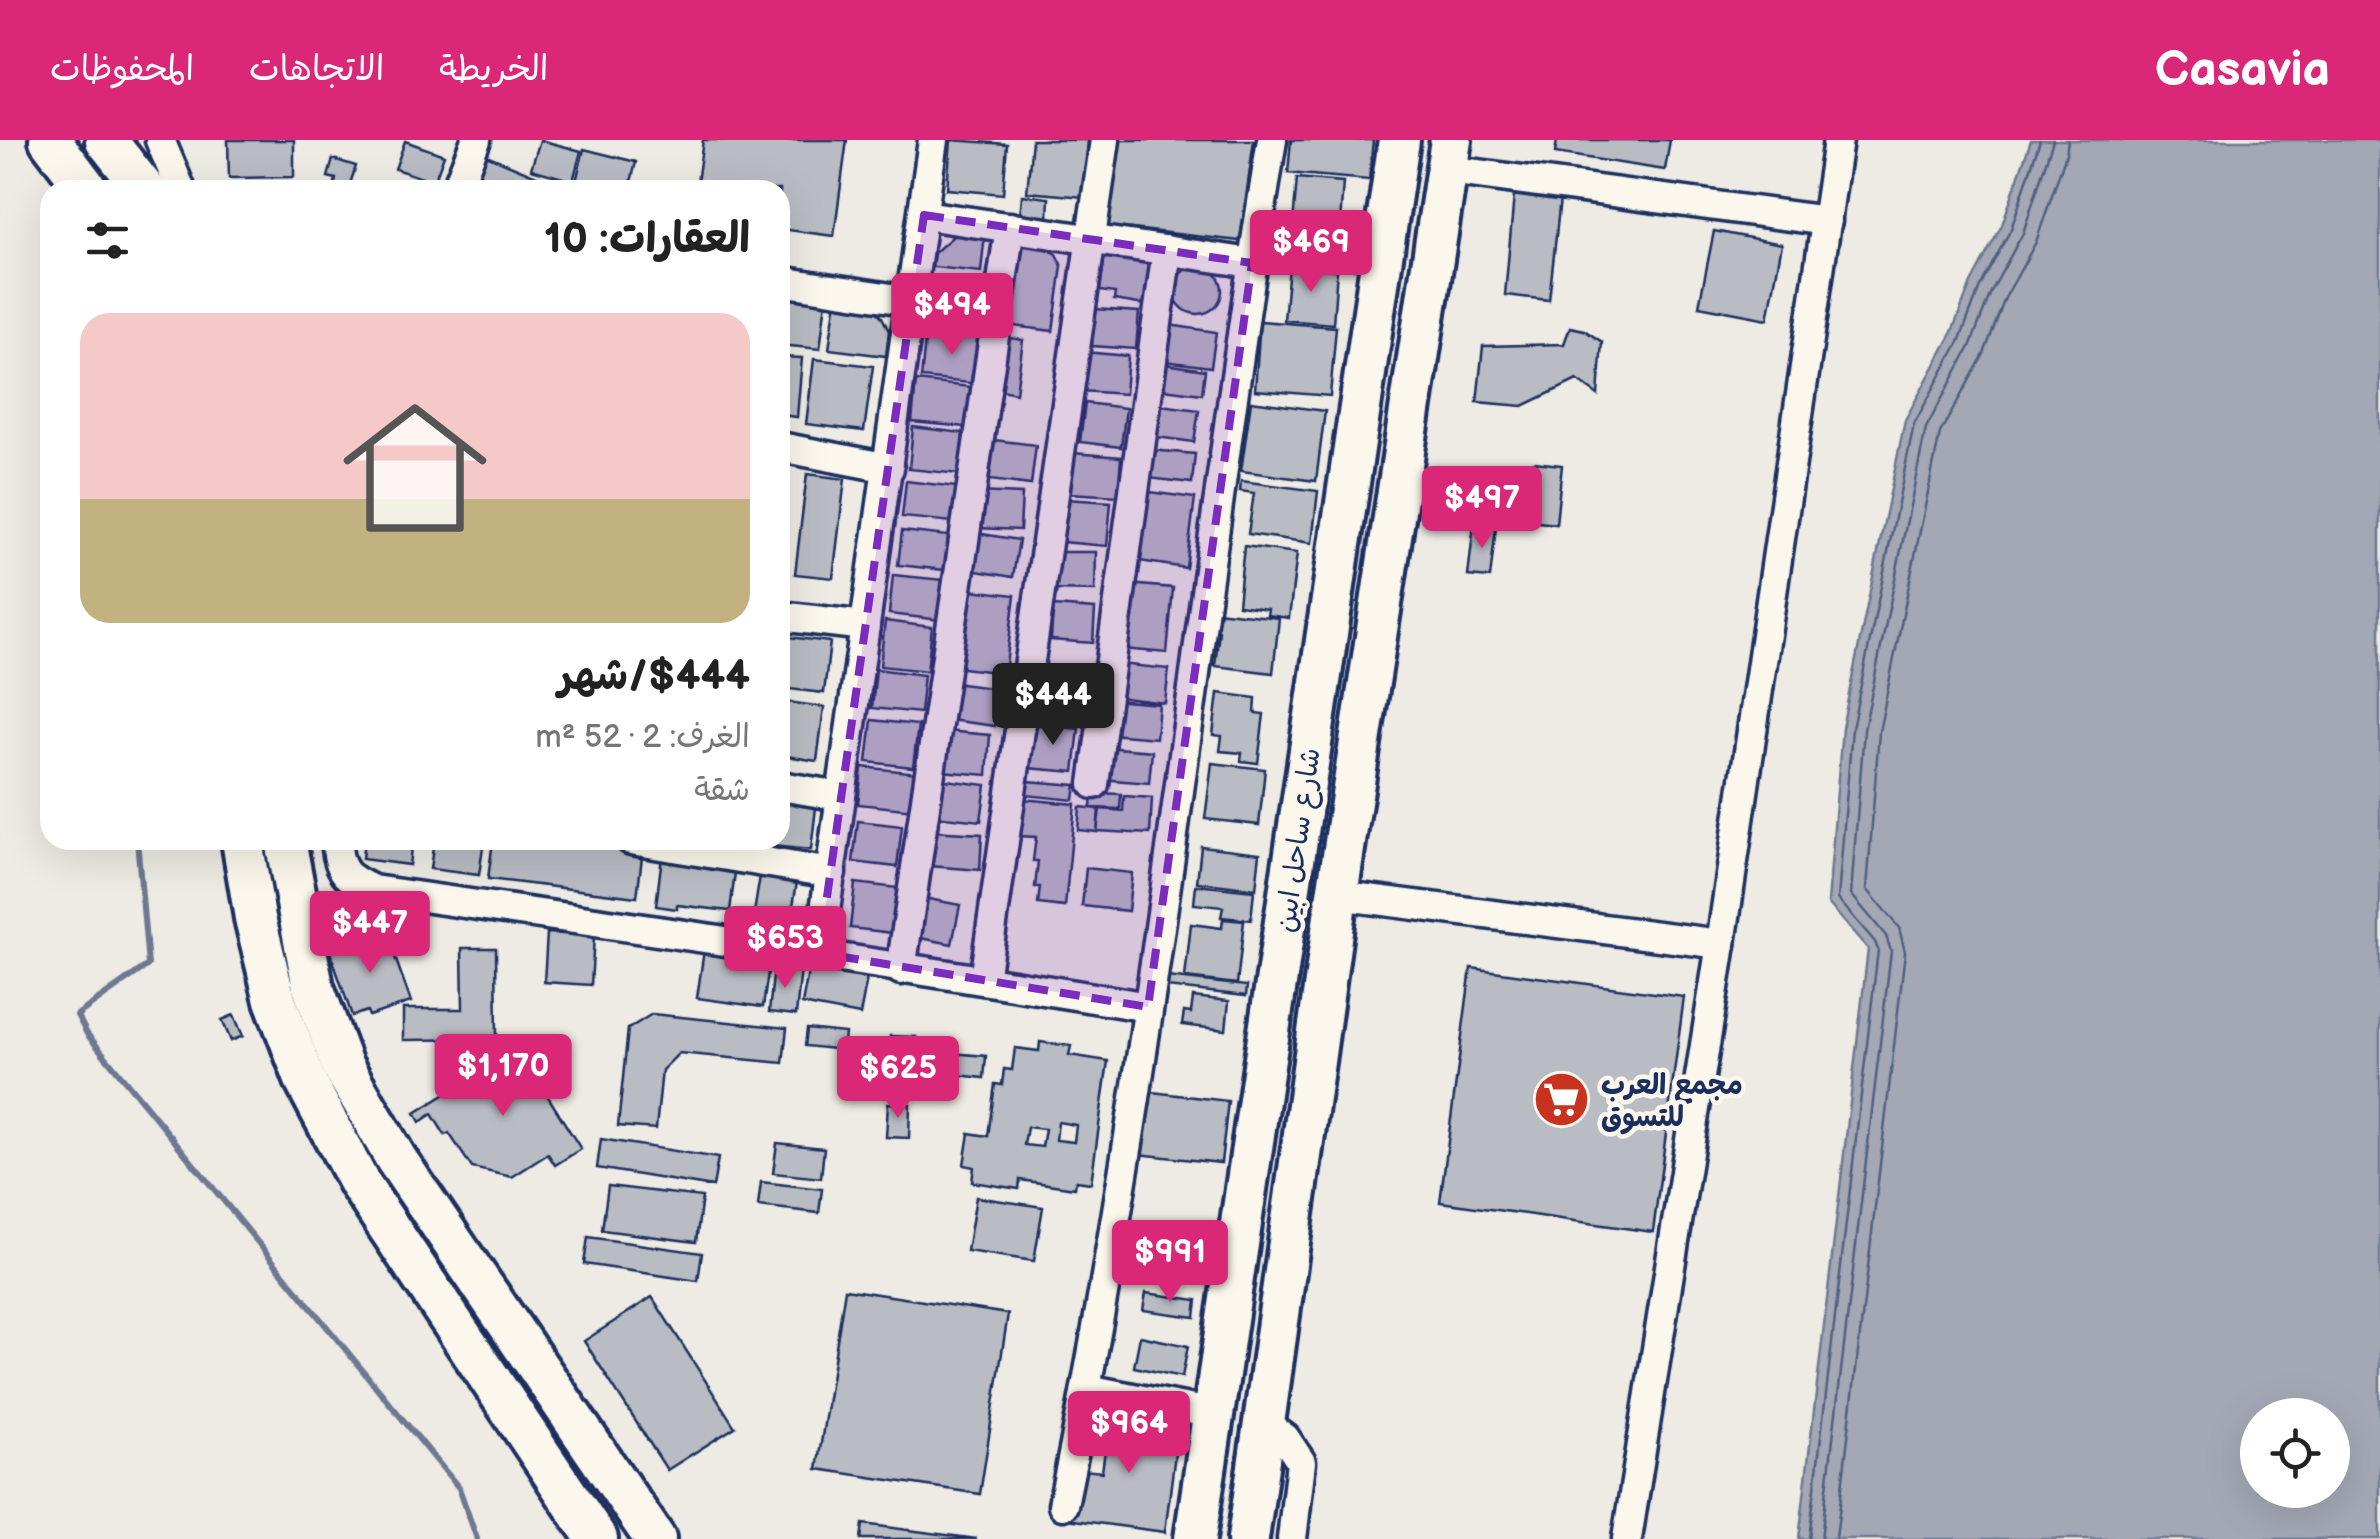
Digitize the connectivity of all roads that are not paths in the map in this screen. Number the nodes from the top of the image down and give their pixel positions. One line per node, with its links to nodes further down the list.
1 (50, 140): 11 (highway)
2 (106, 140): 12 (highway)
3 (160, 140): 13 (street)
4 (476, 140): 14 (street)
5 (933, 140): 15 (street)
6 (1105, 140): 18 (street)
7 (1272, 140): 20 (street)
8 (1399, 140): 42 (highway, شارع ساحل ابين)
9 (1838, 140): 16 (street)
10 (1449, 155): 16 (street); 35 (highway, شارع ساحل ابين)
11 (80, 180)
12 (137, 180)
13 (177, 180)
14 (460, 180)
15 (924, 215): 17 (street); 22 (street)
16 (1826, 221): 36 (street)
17 (1010, 227): 18 (street); 38 (street)
18 (1092, 240): 19 (street); 39 (street)
19 (1166, 250): 20 (street); 27 (street)
20 (1252, 263): 40 (street)
21 (790, 283): 22 (street)
22 (911, 301): 24 (street)
23 (790, 449): 24 (street)
24 (889, 468): 26 (street)
25 (790, 617): 26 (street)
26 (865, 626): 29 (street)
27 (1094, 784)
28 (790, 788): 29 (street)
29 (840, 796): 34 (street)
30 (244, 850): 45 (highway)
31 (286, 850): 46 (highway)
32 (338, 850): 37 (street)
33 (745, 850): 34 (street)
34 (831, 873): 37 (street)
35 (1337, 894): 36 (street); 43 (highway, شارع ساحل ابين)
36 (1721, 944): 50 (street)
37 (819, 953): 38 (street)
38 (901, 970): 39 (street)
39 (984, 980): 40 (street)
40 (1148, 1007): 41 (street)
41 (1087, 1389): 42 (street); 44 (street)
42 (1214, 1414): 43 (highway); 47 (highway, شارع ساحل ابين)
43 (1266, 1424): 48 (highway, شارع ساحل ابين); 49 (street)
44 (1063, 1505)
45 (597, 1539)
46 (654, 1539)
47 (1195, 1539)
48 (1248, 1539)
49 (1292, 1539)
50 (1627, 1539)

